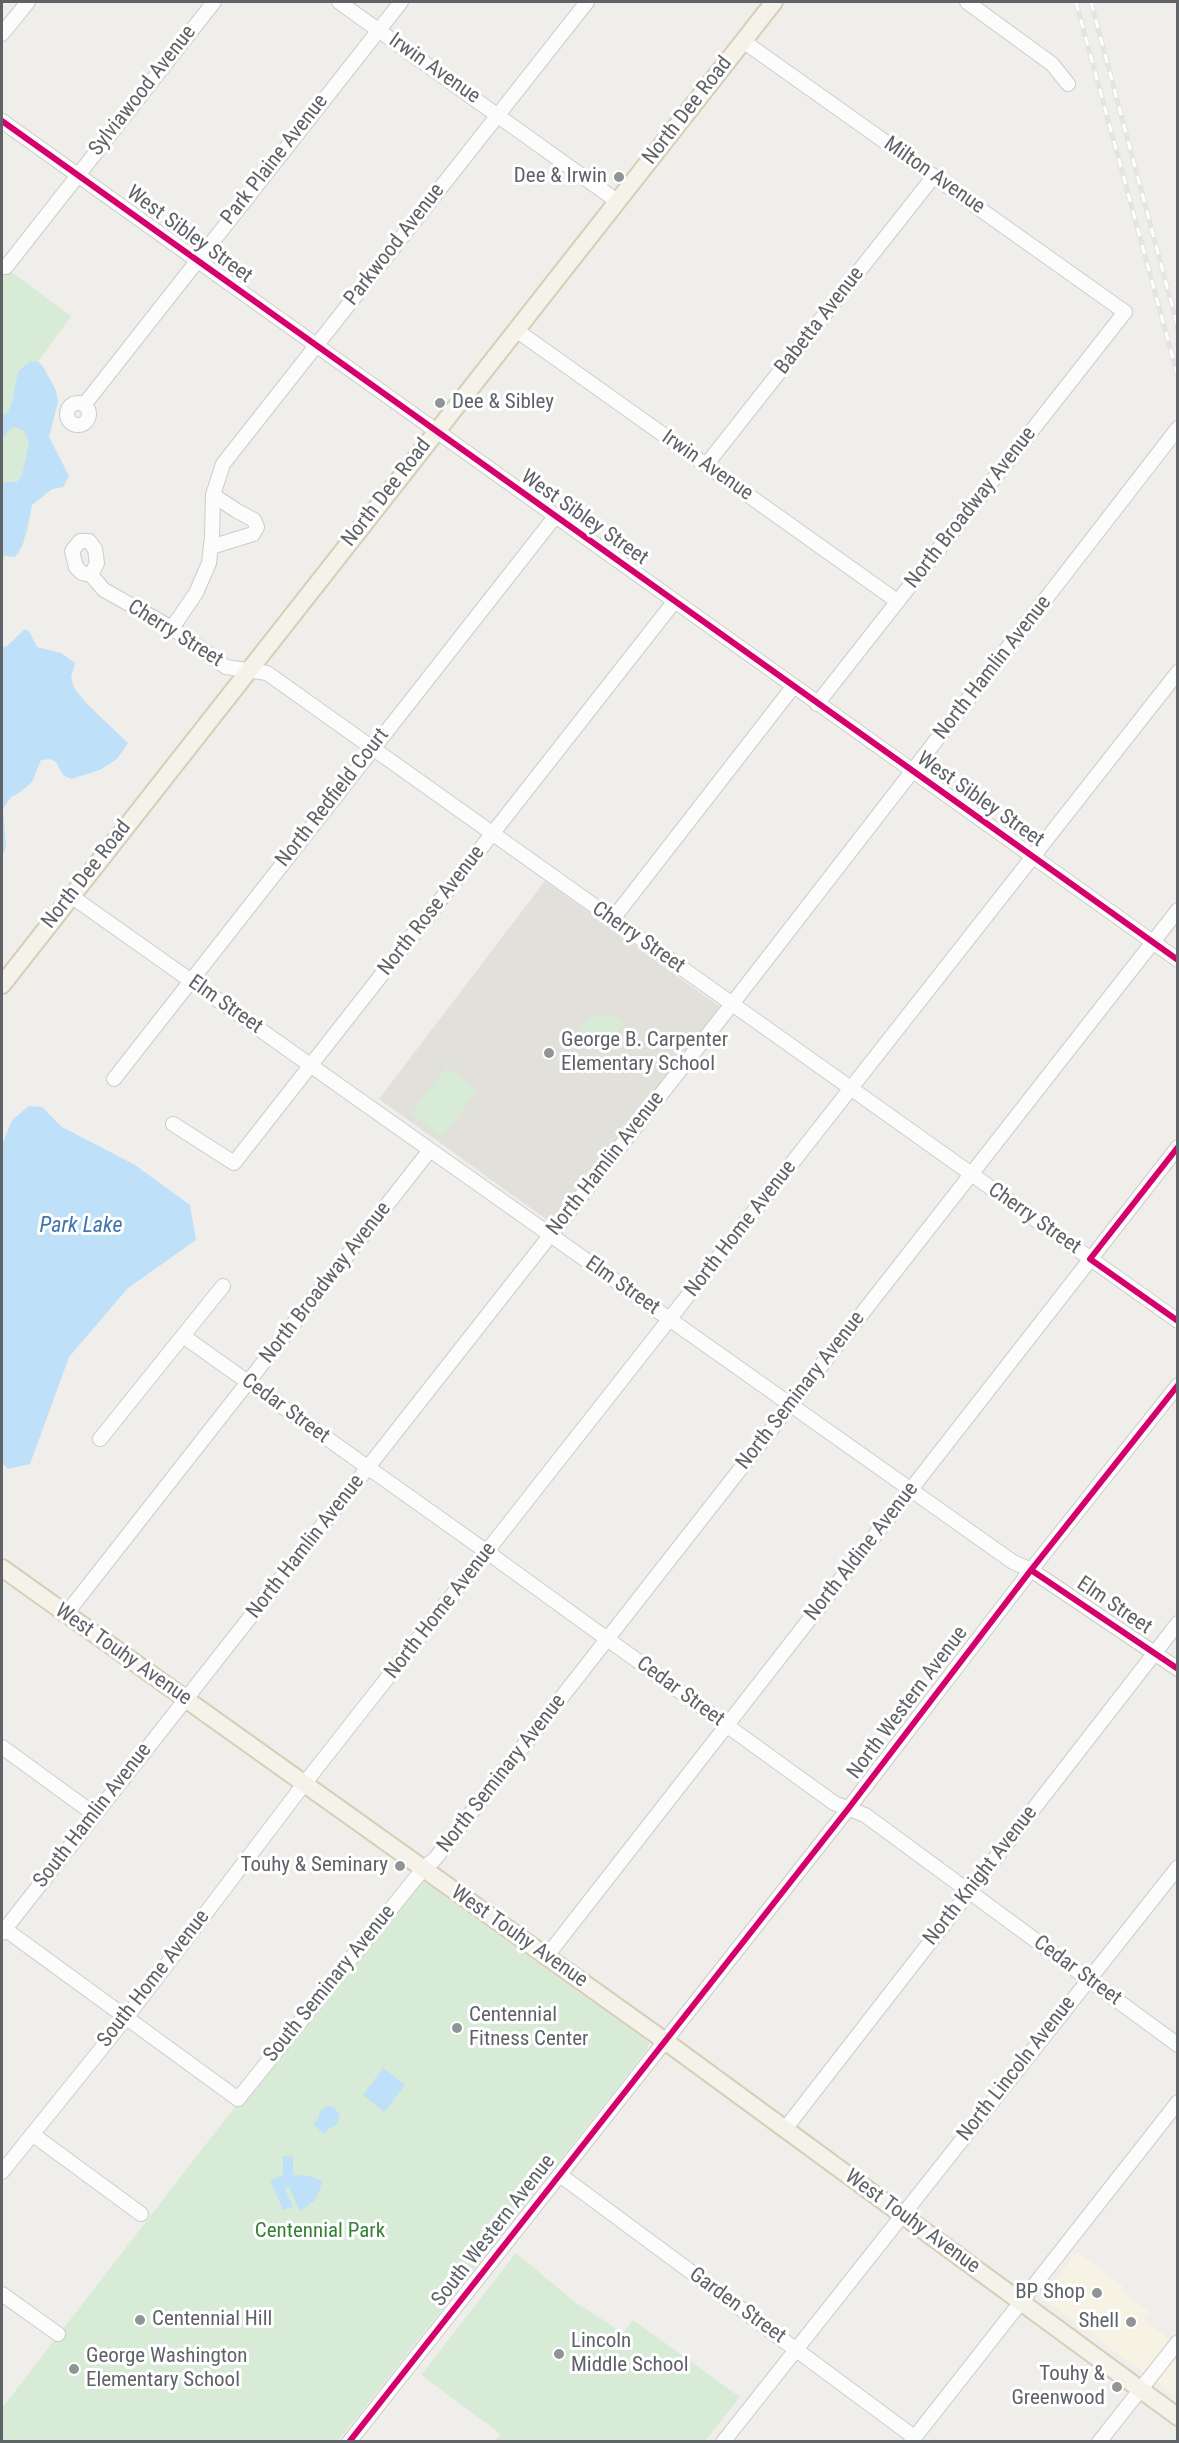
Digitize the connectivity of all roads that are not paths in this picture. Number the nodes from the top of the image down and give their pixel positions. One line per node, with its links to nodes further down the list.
1 (27, 2): 9 (street)
2 (214, 2): 14 (street, Sylviawood Avenue)
3 (339, 2): 8 (street, Irwin Avenue)
4 (400, 2): 8 (street, Park Plaine Avenue)
5 (587, 2): 12 (street, Parkwood Avenue)
6 (774, 2): 10 (main road, North Dee Road)
7 (967, 2): 11 (street)
8 (378, 30): 12 (street, Irwin Avenue); 17 (street, Park Plaine Avenue)
9 (2, 34)
10 (743, 41): 15 (street, Milton Avenue); 16 (main road, North Dee Road)
11 (1068, 84)
12 (498, 115): 16 (street, Irwin Avenue); 21 (street, Parkwood Avenue)
13 (2, 121): 14 (street, West Sibley Street)
14 (77, 175): 17 (street, West Sibley Street); 18 (street, Sylviawood Avenue)
15 (934, 176): 19 (street, Milton Avenue); 25 (street, Babetta Avenue)
16 (617, 201): 20 (main road, North Dee Road)
17 (196, 261): 21 (street, West Sibley Street); 22 (street, Park Plaine Avenue)
18 (6, 267)
19 (1125, 312): 30 (street, North Broadway Avenue)
20 (516, 330): 24 (main road, North Dee Road); 25 (street, Irwin Avenue)
21 (315, 346): 24 (street, West Sibley Street); 26 (street, Parkwood Avenue)
22 (84, 405)
23 (1178, 428): 38 (street, North Hamlin Avenue)
24 (435, 432): 27 (street, West Sibley Street); 33 (main road, North Dee Road)
25 (706, 465): 30 (street, Irwin Avenue)
26 (213, 495): 28 (street, Parkwood Avenue); 28 (street)
27 (554, 518): 31 (street, West Sibley Street); 37 (street, North Redfield Court)
28 (211, 547): 32 (street, Parkwood Avenue)
29 (91, 575): 32 (street, Cherry Street)
30 (897, 601): 36 (street, North Broadway Avenue)
31 (674, 602): 35 (street, West Sibley Street); 39 (street, North Rose Avenue)
32 (172, 628): 33 (street, Cherry Street)
33 (247, 670): 37 (street, Cherry Street); 41 (main road, North Dee Road)
34 (1178, 672): 40 (street, North Home Avenue)
35 (793, 687): 36 (street, West Sibley Street); 43 (street)
36 (817, 704): 38 (street, West Sibley Street)
37 (372, 748): 39 (street, Cherry Street); 46 (street, North Redfield Court)
38 (913, 772): 40 (street, West Sibley Street); 48 (street, North Hamlin Avenue)
39 (493, 834): 43 (street, Cherry Street); 49 (street, North Rose Avenue)
40 (1032, 857): 44 (street, West Sibley Street); 51 (street, North Home Avenue)
41 (71, 896): 46 (street, Elm Street); 47 (main road, North Dee Road)
42 (1178, 910): 44 (street, North Seminary Avenue)
43 (612, 920): 48 (street, Cherry Street)
44 (1152, 942): 45 (street, West Sibley Street); 55 (street, North Seminary Avenue)
45 (1178, 960)
46 (190, 980): 49 (street, Elm Street); 50 (street, North Redfield Court)
47 (2, 985)
48 (732, 1004): 51 (street, Cherry Street); 56 (street, North Hamlin Avenue)
49 (310, 1065): 52 (street, North Rose Avenue); 54 (street, Elm Street)
50 (114, 1079)
51 (851, 1089): 55 (street, Cherry Street); 59 (street, North Home Avenue)
52 (173, 1124)
53 (1178, 1148): 57 (street, North Aldine Avenue)
54 (430, 1150): 56 (street, Elm Street); 62 (street, North Broadway Avenue)
55 (970, 1174): 57 (street, Cherry Street); 64 (street, North Seminary Avenue)
56 (550, 1235): 59 (street, Elm Street); 66 (street, North Hamlin Avenue)
57 (1090, 1259): 60 (street, Cherry Street); 67 (street, North Aldine Avenue)
58 (223, 1286): 61 (street)
59 (670, 1319): 64 (street, Elm Street); 68 (street, North Home Avenue)
60 (1178, 1321)
61 (183, 1336): 62 (street, Cedar Street); 65 (street)
62 (248, 1382): 66 (street, Cedar Street); 71 (street, North Broadway Avenue)
63 (1178, 1385): 70 (street, North Western Avenue)
64 (791, 1405): 67 (street, Elm Street); 73 (street, North Seminary Avenue)
65 (100, 1439)
66 (368, 1468): 68 (street, Cedar Street); 76 (street, North Hamlin Avenue)
67 (911, 1490): 70 (street, Elm Street); 77 (street, North Aldine Avenue)
68 (488, 1552): 73 (street, Cedar Street); 79 (street, North Home Avenue)
69 (2, 1568): 71 (main road, West Touhy Avenue)
70 (1031, 1570): 74 (street, Elm Street); 80 (street, North Western Avenue)
71 (66, 1614): 76 (main road, West Touhy Avenue)
72 (1178, 1623): 74 (street, North Knight Avenue)
73 (607, 1639): 77 (street, Cedar Street); 83 (street, North Seminary Avenue)
74 (1154, 1653): 75 (street, Elm Street); 84 (street, North Knight Avenue)
75 (1178, 1669)
76 (186, 1700): 79 (main road, West Touhy Avenue); 81 (street, South Hamlin Avenue)
77 (727, 1726): 80 (street, Cedar Street); 86 (street, North Aldine Avenue)
78 (2, 1747): 81 (street)
79 (304, 1784): 83 (main road, West Touhy Avenue); 88 (street, South Home Avenue)
80 (848, 1809): 84 (street, Cedar Street); 89 (street, North Western Avenue)
81 (94, 1814): 85 (street, South Hamlin Avenue)
82 (1178, 1867): 87 (street, North Lincoln Avenue)
83 (423, 1869): 86 (main road, West Touhy Avenue); 88 (street, South Seminary Avenue)
84 (968, 1892): 87 (street, Cedar Street); 92 (street, North Knight Avenue)
85 (2, 1930): 88 (street)
86 (546, 1957): 89 (main road, West Touhy Avenue)
87 (1088, 1980): 90 (street, Cedar Street); 97 (street, North Lincoln Avenue)
88 (126, 2018): 93 (street, South Home Avenue)
89 (665, 2041): 92 (main road, West Touhy Avenue); 95 (street, South Western Avenue)
90 (1178, 2046)
91 (1178, 2102): 99 (street)
92 (785, 2130): 97 (main road, West Touhy Avenue)
93 (32, 2134): 94 (street, South Home Avenue); 96 (street)
94 (2, 2172)
95 (560, 2175): 102 (street, Garden Street); 106 (street, South Western Avenue)
96 (141, 2214)
97 (903, 2216): 99 (main road, West Touhy Avenue); 102 (street, North Lincoln Avenue)
98 (2, 2294): 100 (street)
99 (1020, 2301): 103 (main road, West Touhy Avenue); 105 (street)
100 (58, 2334)
101 (1178, 2342): 103 (street)
102 (796, 2350): 105 (street, Garden Street); 107 (street, North Lincoln Avenue)
103 (1141, 2390): 104 (main road, West Touhy Avenue); 108 (street)
104 (1178, 2416)
105 (912, 2439)
106 (349, 2442)
107 (723, 2442)
108 (1099, 2442)

